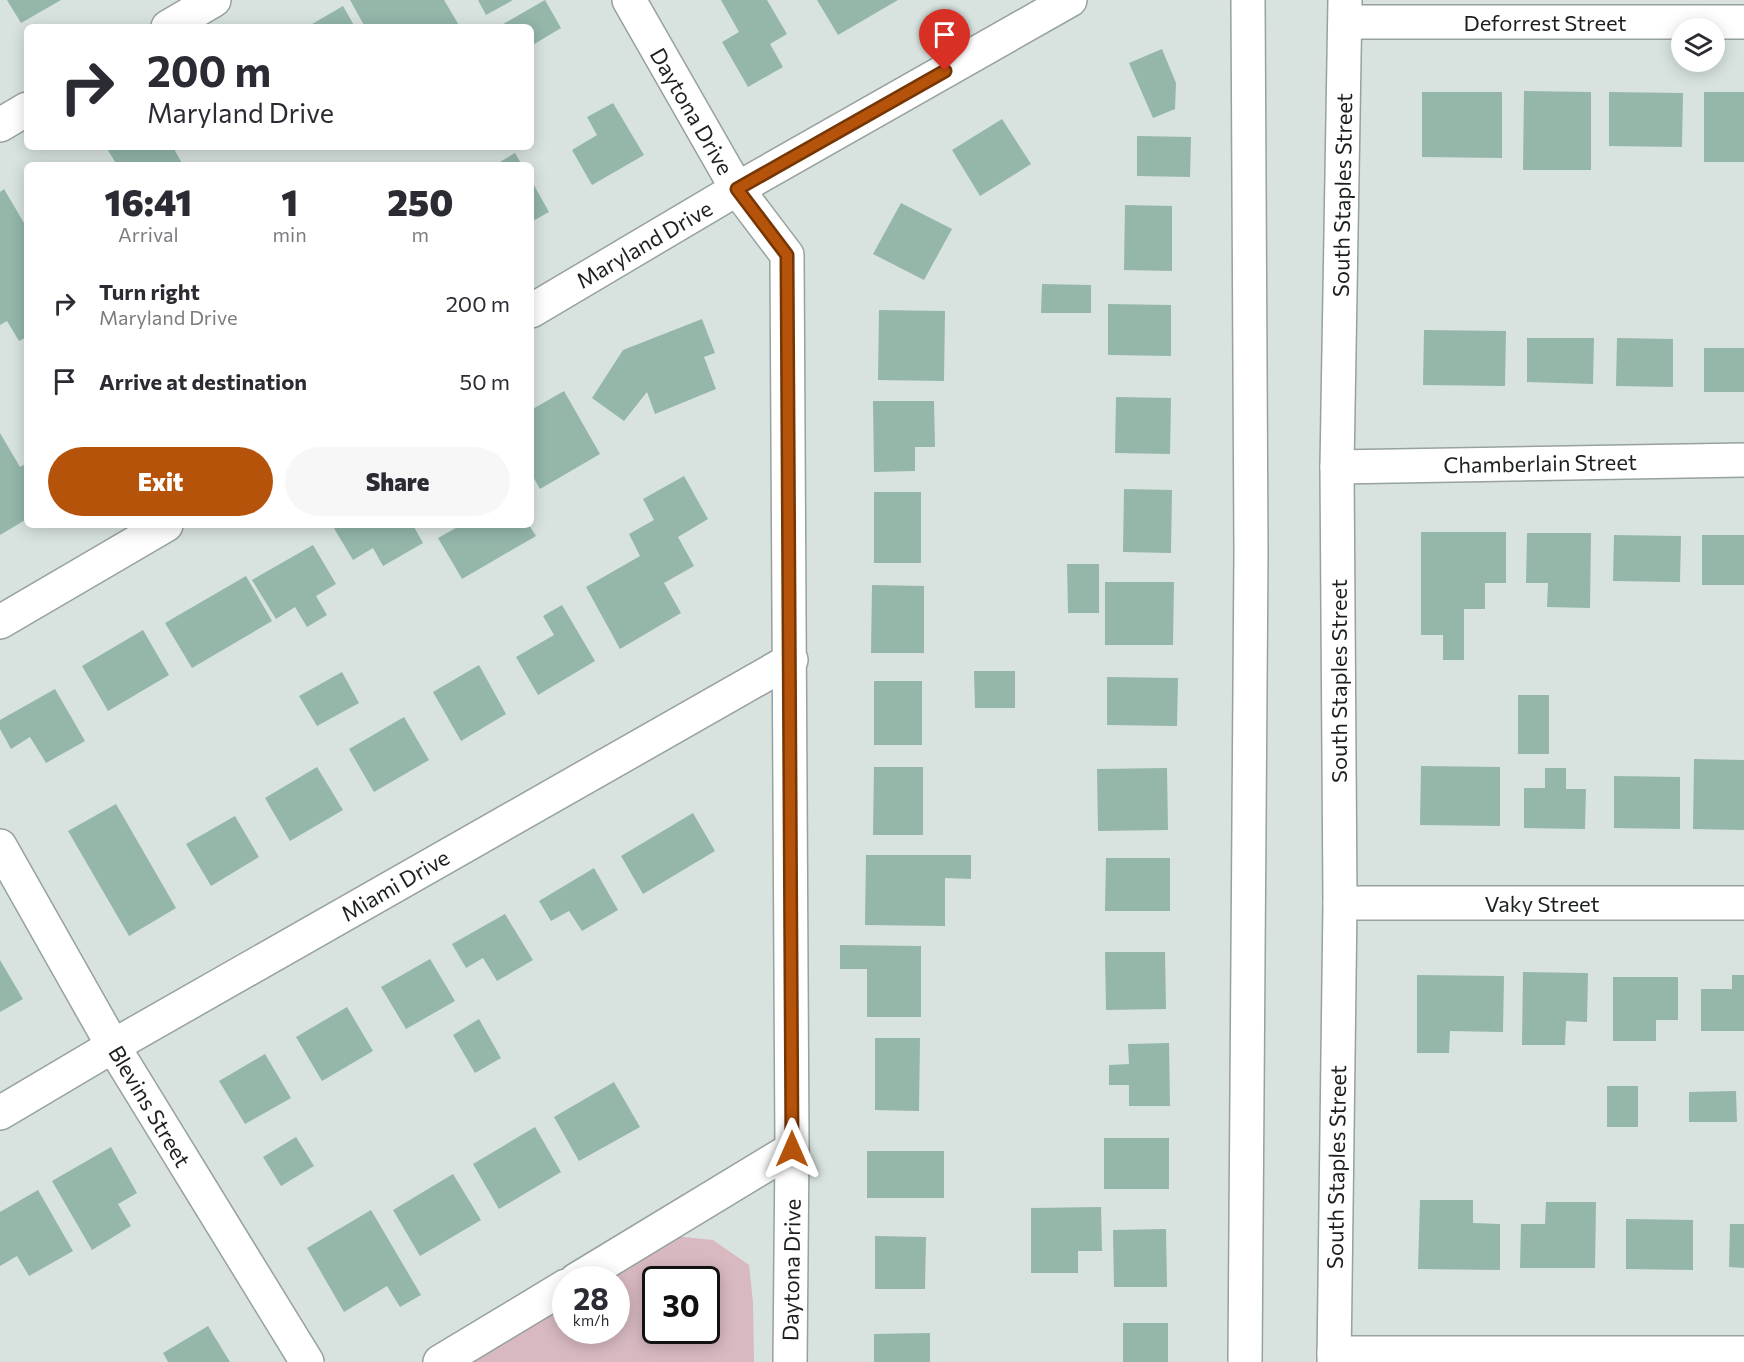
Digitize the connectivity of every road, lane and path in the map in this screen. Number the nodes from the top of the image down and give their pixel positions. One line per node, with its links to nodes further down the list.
1 (214, 0): 7 (street)
2 (629, 0): 10 (street, Daytona Drive)
3 (1070, 0): 10 (street, Maryland Drive)
4 (1248, 0): 30 (street)
5 (1346, 11): 6 (street, Deforrest Street); 13 (street, South Staples Street)
6 (1744, 22)
7 (173, 24)
8 (24, 111): 9 (street)
9 (0, 124)
10 (737, 189): 11 (street, Maryland Drive); 16 (street, Daytona Drive)
11 (534, 309)
12 (1744, 460): 13 (street, Chamberlain Street)
13 (1337, 467): 18 (street, South Staples Street)
14 (161, 528): 15 (street)
15 (0, 622)
16 (791, 660): 20 (street, Miami Drive); 22 (street, Daytona Drive)
17 (0, 846): 20 (street, Blevins Street)
18 (1340, 903): 19 (street, Vaky Street); 26 (street, South Staples Street)
19 (1744, 903)
20 (113, 1046): 21 (street, Miami Drive); 27 (street, Blevins Street)
21 (0, 1113)
22 (792, 1149): 23 (street); 29 (street, Daytona Drive)
23 (599, 1266)
24 (552, 1294): 28 (street)
25 (1744, 1353): 26 (street)
26 (1334, 1358)
27 (307, 1362)
28 (440, 1362)
29 (790, 1362)
30 (1245, 1362)

